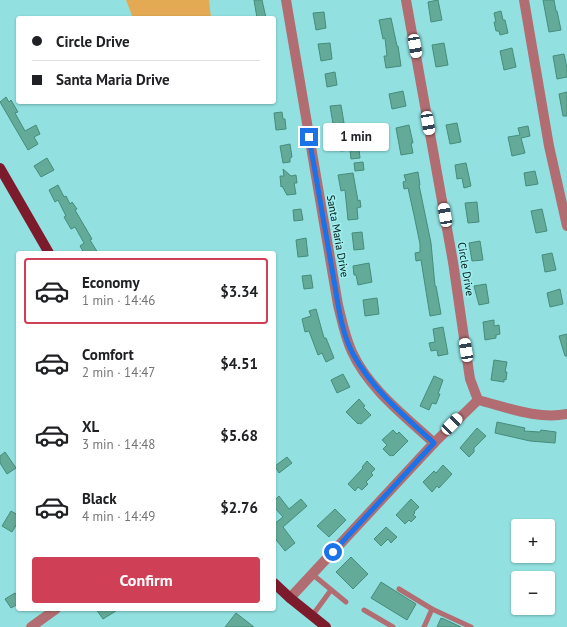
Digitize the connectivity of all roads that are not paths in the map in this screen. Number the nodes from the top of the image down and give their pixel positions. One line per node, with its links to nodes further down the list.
1 (286, 0): 9 (street, Santa Maria Drive)
2 (406, 0): 7 (street, Circle Drive)
3 (524, 0): 5 (street)
4 (0, 168): 6 (main road)
5 (567, 226)
6 (47, 251)
7 (478, 400): 8 (street); 9 (street)
8 (567, 414)
9 (434, 443): 10 (street)
10 (312, 574): 13 (lane); 14 (street)
11 (276, 585): 14 (main road)
12 (399, 589): 16 (lane)
13 (331, 590): 15 (lane); 19 (lane)
14 (290, 598): 19 (main road)
15 (346, 602)
16 (432, 609): 23 (lane); 24 (lane)
17 (364, 610): 22 (lane)
18 (53, 611): 20 (street)
19 (312, 616): 21 (main road)
20 (31, 627)
21 (326, 627)
22 (393, 627)
23 (424, 627)
24 (471, 627)

